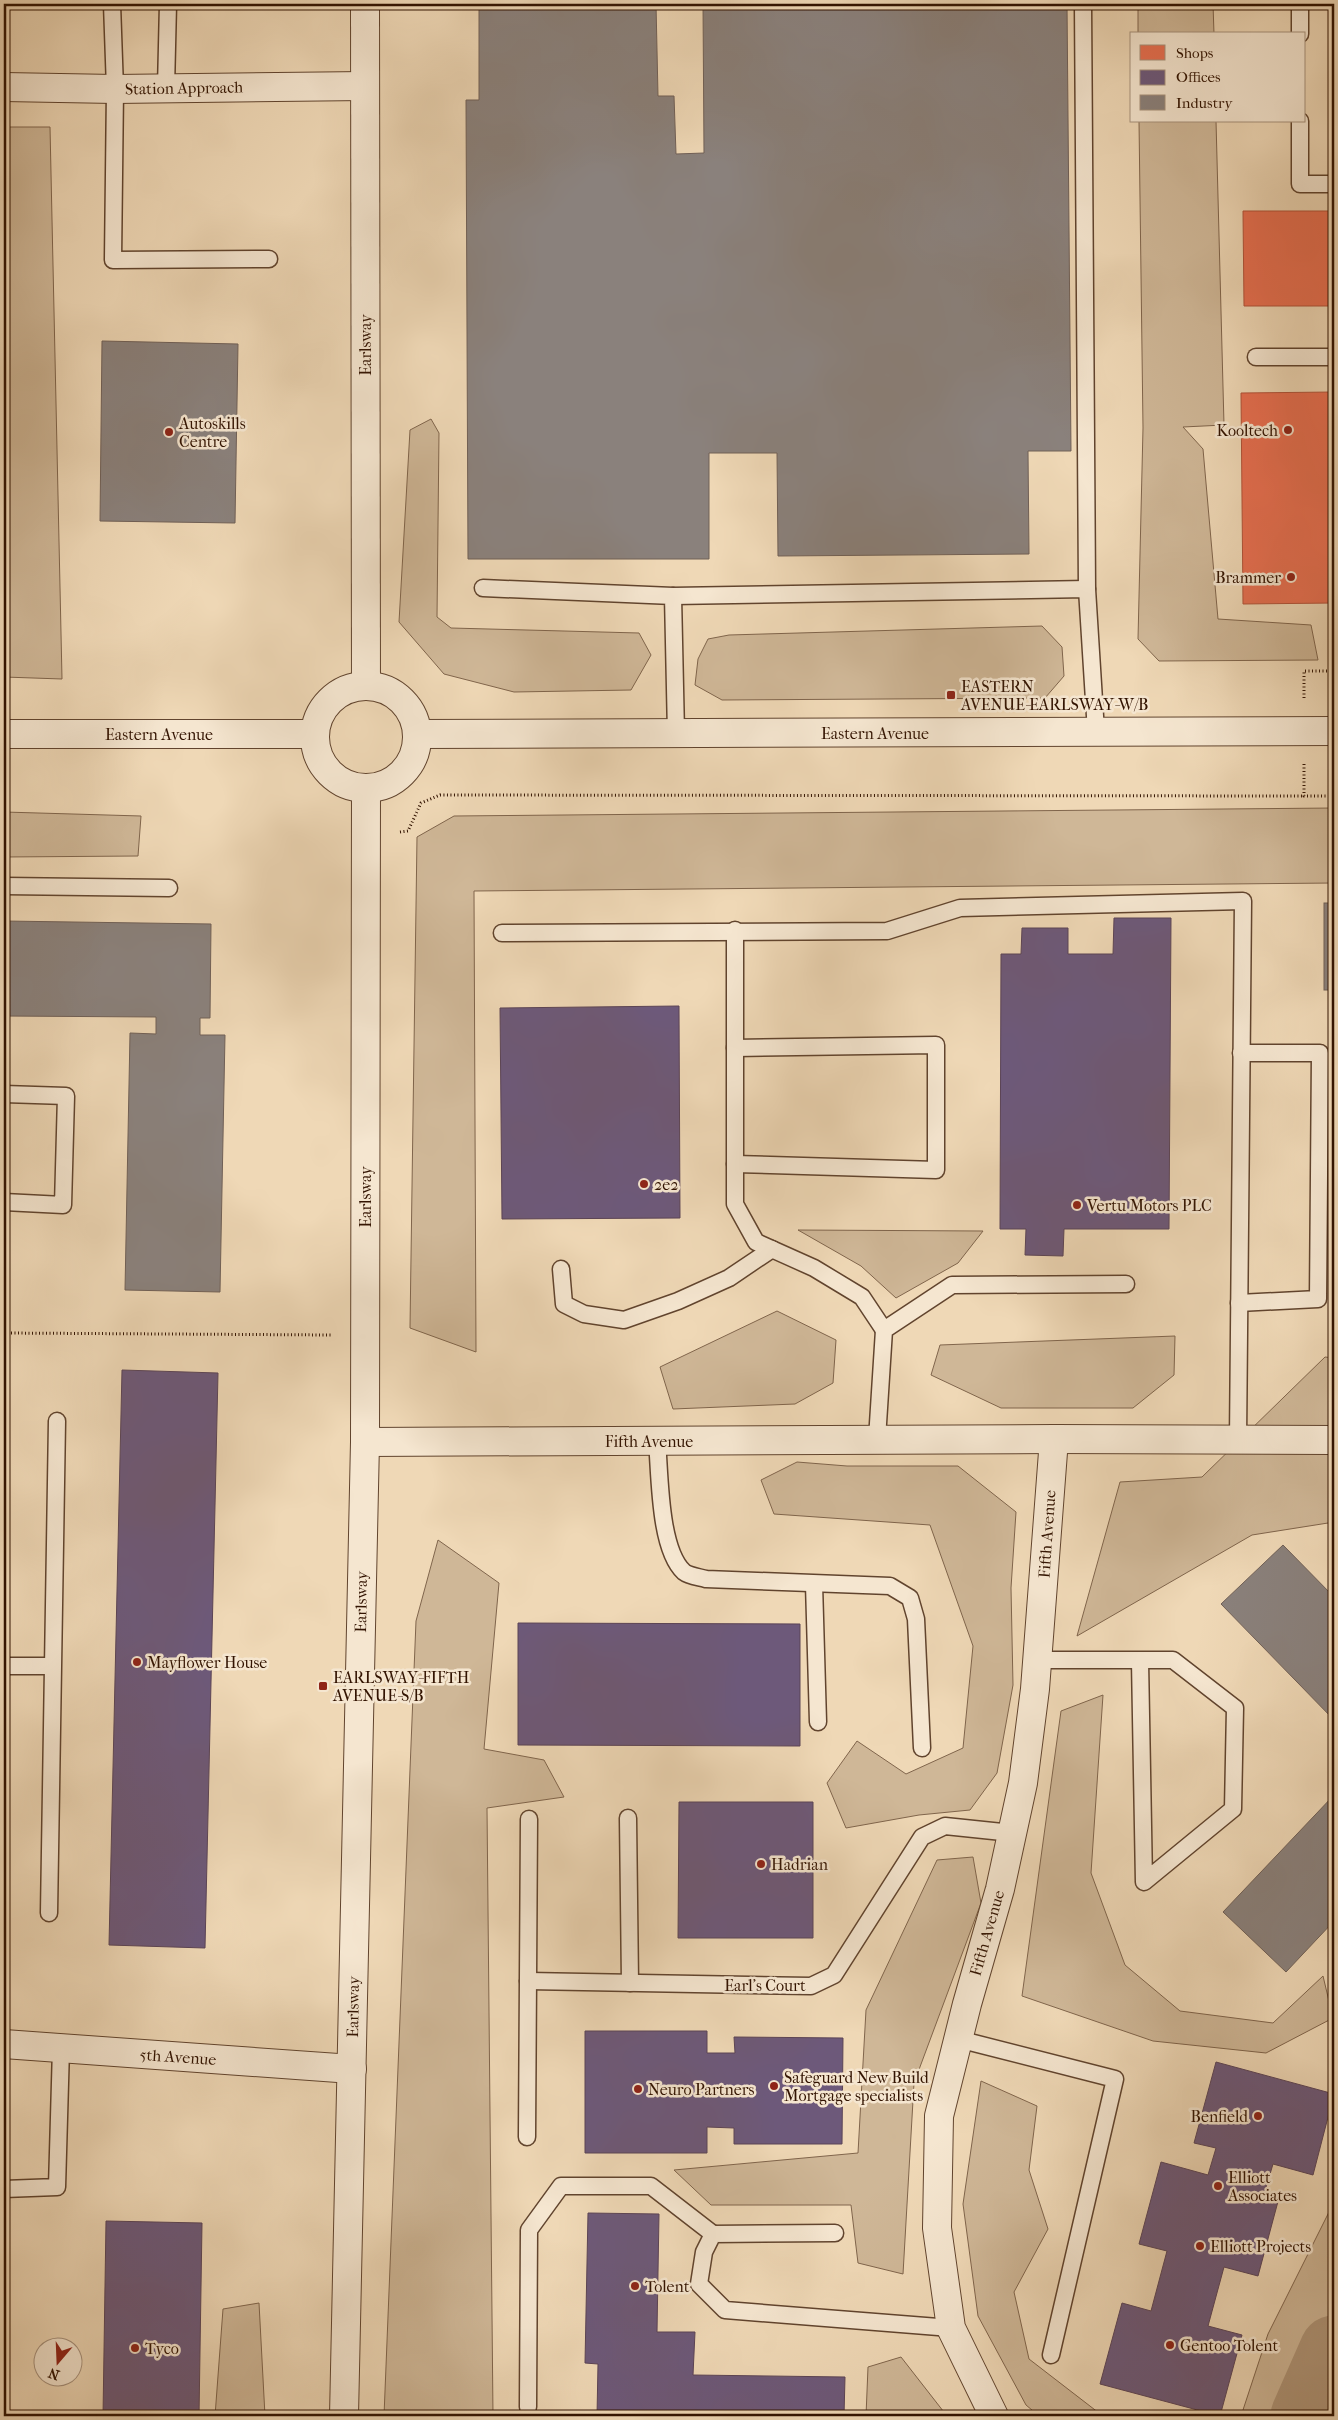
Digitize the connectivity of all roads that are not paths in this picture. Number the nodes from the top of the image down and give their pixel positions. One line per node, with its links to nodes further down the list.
1 (112, 4): 10 (lane)
2 (168, 4): 9 (lane)
3 (365, 4): 7 (street, Earlsway)
4 (1083, 4): 17 (lane)
5 (1300, 4): 6 (lane)
6 (1300, 32)
7 (365, 86): 9 (street, Station Approach); 19 (street, Earlsway)
8 (4, 87): 10 (street, Station Approach)
9 (166, 88): 10 (street, Station Approach)
10 (115, 89): 13 (lane)
11 (1300, 122): 12 (lane)
12 (1334, 184)
13 (268, 259)
14 (1334, 356): 15 (lane)
15 (1256, 357)
16 (483, 588): 18 (lane)
17 (1087, 589): 18 (lane); 21 (lane)
18 (673, 596): 25 (lane)
19 (366, 686): 23 (street); 24 (street)
20 (1334, 731): 21 (street, Eastern Avenue)
21 (1096, 732): 25 (street, Eastern Avenue)
22 (4, 734): 23 (street, Eastern Avenue)
23 (315, 734): 26 (street)
24 (417, 734): 25 (street, Eastern Avenue); 26 (street)
25 (676, 734)
26 (366, 788): 47 (street, Earlsway)
27 (4, 886): 28 (lane)
28 (169, 888)
29 (735, 930): 30 (lane); 31 (lane); 32 (lane)
30 (502, 933)
31 (735, 1048): 34 (lane); 34 (lane)
32 (1241, 1053): 39 (lane); 39 (lane)
33 (4, 1094): 35 (lane)
34 (735, 1164): 36 (lane)
35 (4, 1202)
36 (772, 1249): 37 (lane); 40 (lane)
37 (561, 1269)
38 (1126, 1284): 40 (lane)
39 (1239, 1303): 44 (lane)
40 (884, 1330): 43 (lane)
41 (57, 1421): 52 (lane)
42 (1054, 1438): 43 (street, Fifth Avenue); 44 (street, Fifth Avenue); 49 (street, Fifth Avenue)
43 (877, 1440): 46 (street, Fifth Avenue)
44 (1238, 1440): 45 (street, Fifth Avenue)
45 (1334, 1440)
46 (657, 1441): 47 (street, Fifth Avenue); 48 (lane)
47 (365, 1442): 64 (street, Earlsway)
48 (814, 1584): 53 (lane); 54 (lane)
49 (1037, 1660): 50 (lane); 57 (street, Fifth Avenue)
50 (1140, 1661): 50 (lane)
51 (4, 1666): 52 (lane)
52 (51, 1666): 58 (lane)
53 (818, 1722)
54 (922, 1748)
55 (628, 1818): 60 (lane)
56 (529, 1819): 59 (lane)
57 (1012, 1833): 60 (lane, Earl's Court); 61 (street, Fifth Avenue)
58 (48, 1913)
59 (528, 1982): 60 (lane, Earl's Court); 65 (lane)
60 (630, 1983)
61 (958, 2039): 69 (street, Fifth Avenue); 70 (lane)
62 (4, 2044): 63 (street, 5th Avenue)
63 (61, 2048): 64 (street, 5th Avenue); 66 (lane)
64 (352, 2069): 72 (street, Earlsway)
65 (527, 2137)
66 (4, 2189)
67 (835, 2233): 68 (lane)
68 (713, 2234): 69 (lane); 71 (lane)
69 (951, 2328): 73 (street, Fifth Avenue)
70 (1051, 2355)
71 (528, 2407)
72 (344, 2416)
73 (994, 2416)

